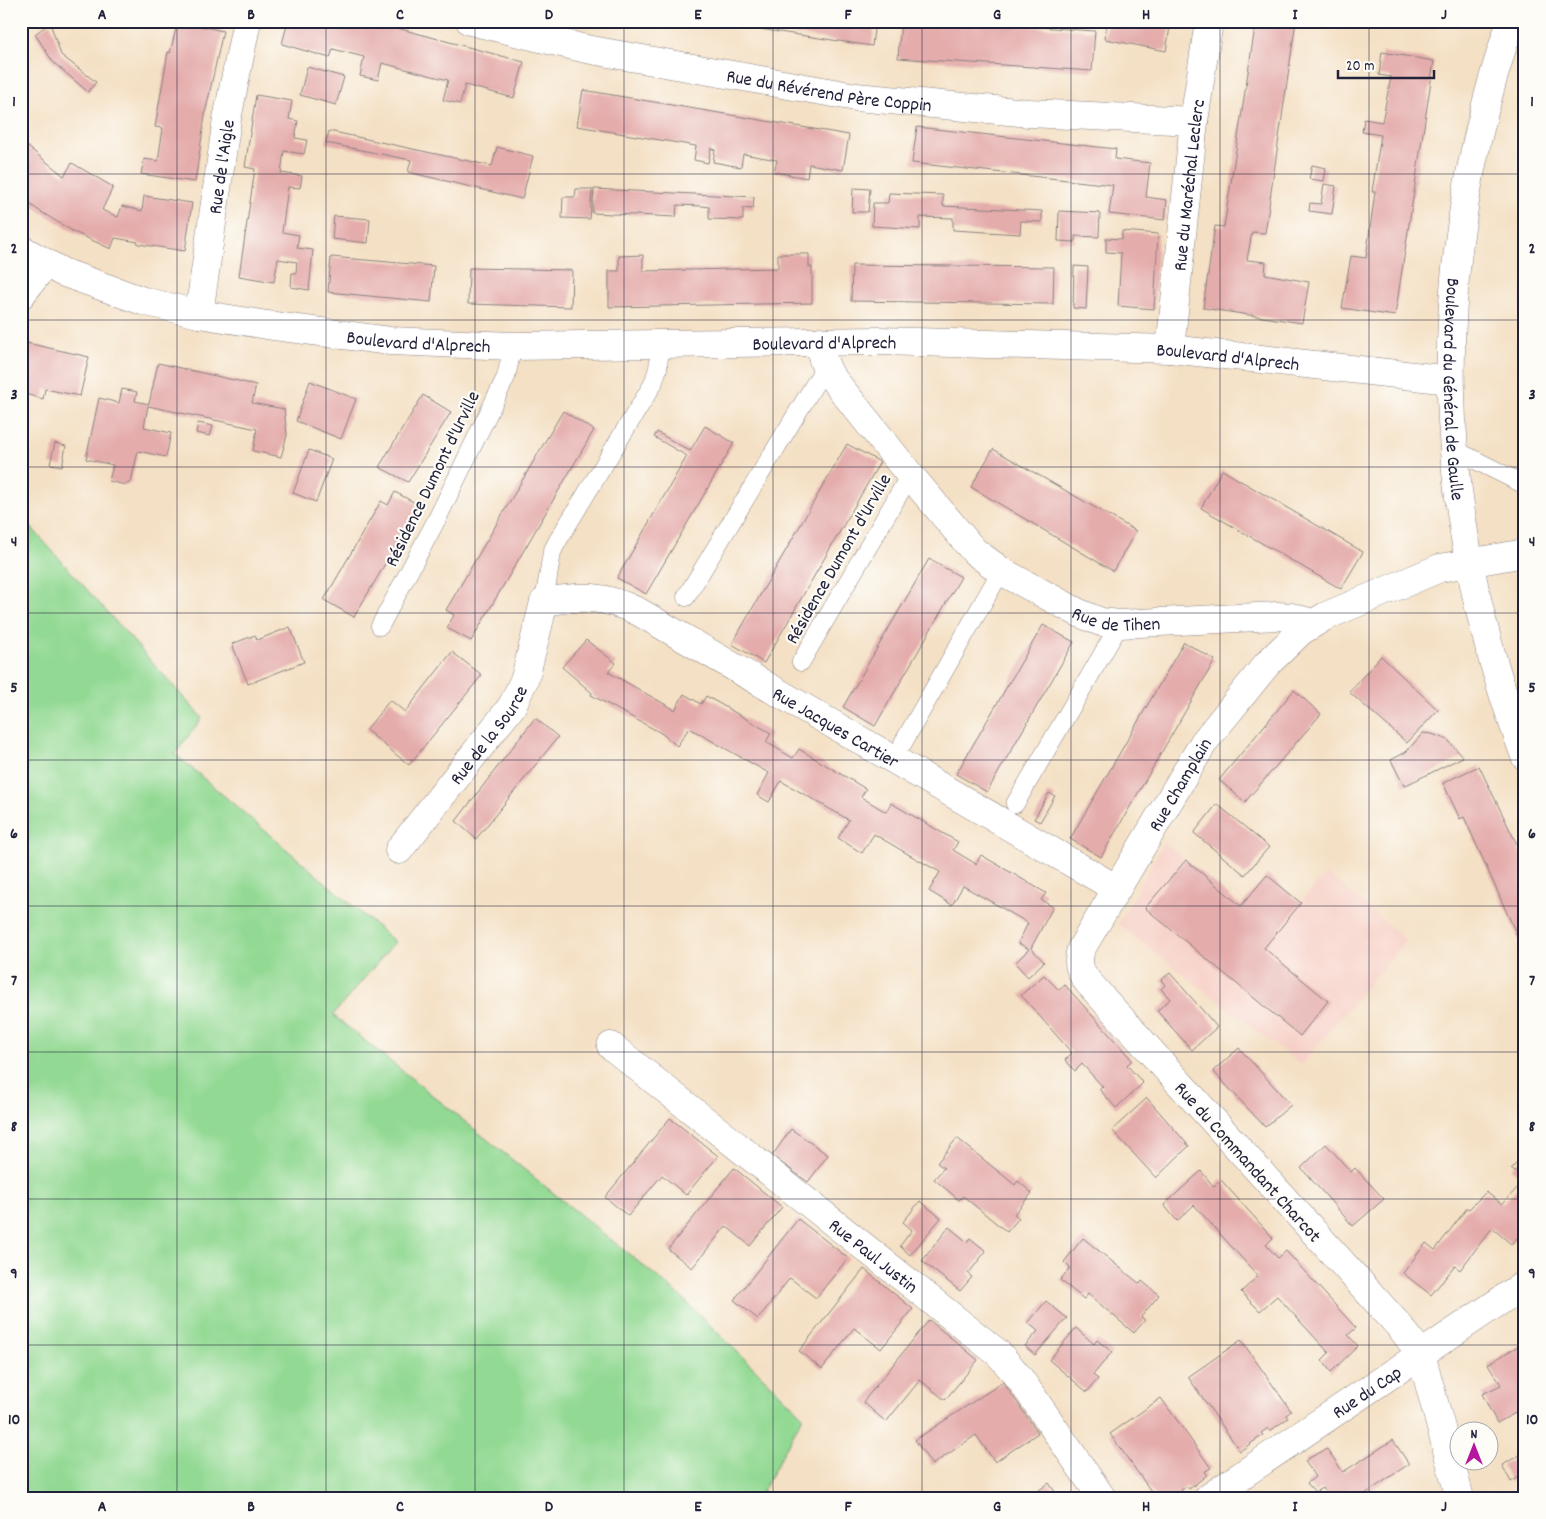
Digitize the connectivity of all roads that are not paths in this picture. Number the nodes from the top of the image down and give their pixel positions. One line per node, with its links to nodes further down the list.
1 (247, 21): 9 (street, Rue de l'Aigle)
2 (470, 21): 5 (street, Rue du Révérend Père Coppin)
3 (1209, 21): 5 (street, Rue du Maréchal Leclerc)
4 (1511, 21): 14 (street, Boulevard du Général de Gaulle)
5 (1194, 121): 12 (street, Rue du Maréchal Leclerc)
6 (21, 249): 7 (street, Boulevard d'Alprech)
7 (46, 263): 8 (street); 9 (street, Boulevard d'Alprech)
8 (21, 295)
9 (199, 314): 10 (street, Boulevard d'Alprech)
10 (513, 346): 11 (street, Boulevard d'Alprech); 25 (lane, Résidence Dumont d'Urville)
11 (660, 346): 13 (street, Boulevard d'Alprech); 22 (lane)
12 (1170, 349): 13 (street, Boulevard d'Alprech); 14 (street, Boulevard d'Alprech)
13 (823, 354): 16 (street, Rue de Tihen); 21 (lane)
14 (1450, 380): 15 (street, Boulevard du Général de Gaulle)
15 (1453, 449): 17 (lane); 19 (street, Boulevard du Général de Gaulle)
16 (910, 475): 20 (street, Rue de Tihen); 26 (lane, Résidence Dumont d'Urville)
17 (1525, 485)
18 (1525, 553): 19 (street)
19 (1469, 563): 23 (street); 28 (street, Boulevard du Général de Gaulle)
20 (1001, 570): 24 (street, Rue de Tihen); 27 (lane)
21 (686, 597)
22 (544, 602): 30 (street, Rue de la Source); 31 (street, Rue Jacques Cartier)
23 (1312, 623): 24 (street, Rue de Tihen); 31 (street, Rue Champlain)
24 (1120, 624): 29 (lane)
25 (380, 626)
26 (801, 662)
27 (903, 744)
28 (1525, 756)
29 (1015, 804)
30 (399, 850)
31 (1117, 889): 32 (street, Rue Champlain)
32 (1078, 966): 35 (street, Rue du Commandant Charcot)
33 (611, 1046): 36 (street, Rue Paul Justin)
34 (1525, 1284): 35 (street, Rue du Cap)
35 (1421, 1354): 37 (street, Rue du Cap); 38 (street)
36 (1102, 1498)
37 (1208, 1498)
38 (1460, 1498)

